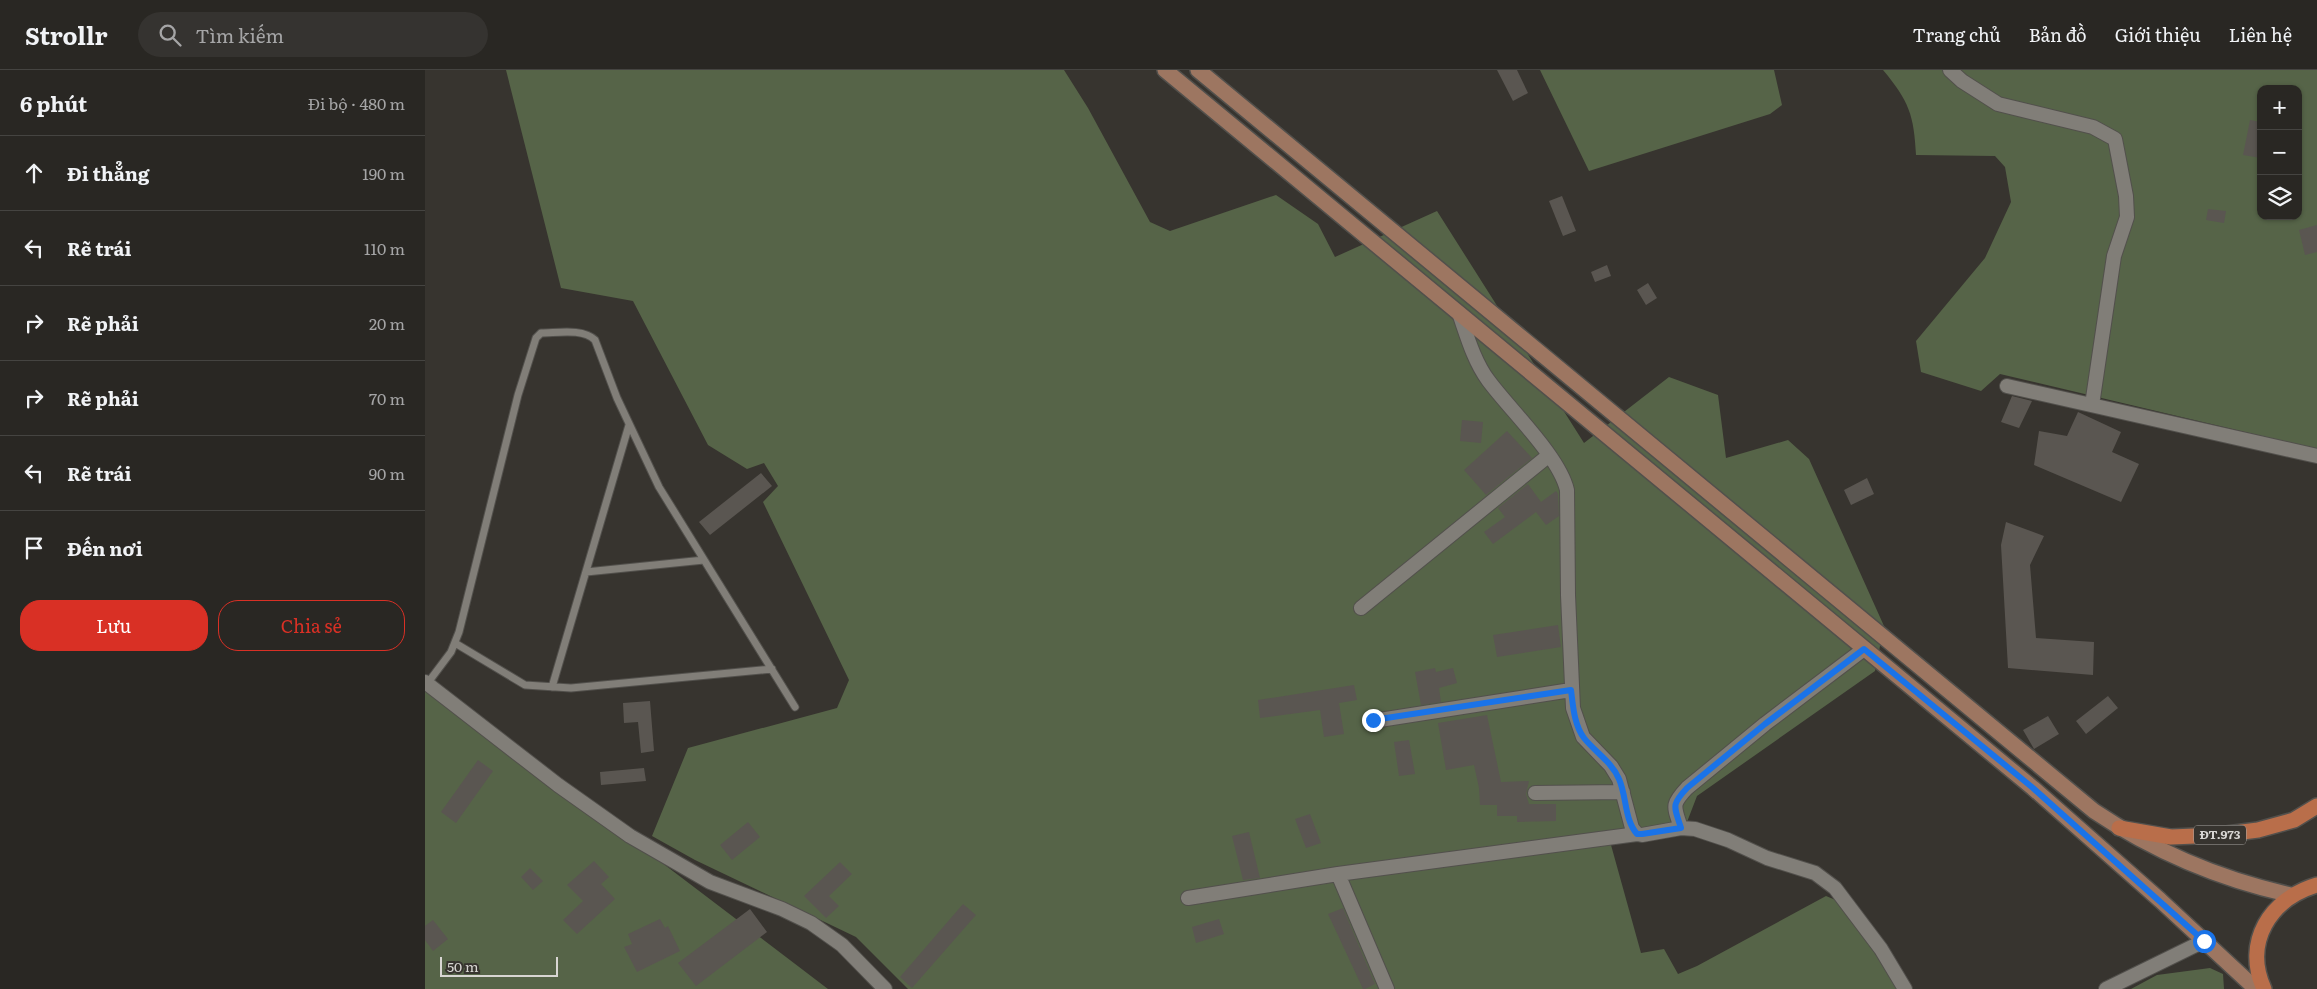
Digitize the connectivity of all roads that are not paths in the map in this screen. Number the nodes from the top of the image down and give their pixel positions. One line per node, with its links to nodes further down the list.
1 (1165, 70): 4 (main road)
2 (1198, 70): 25 (main road)
3 (1950, 70): 6 (street)
4 (1459, 313): 8 (street); 14 (main road)
5 (2007, 386): 6 (street)
6 (2092, 404): 9 (street)
7 (629, 425): 10 (lane); 11 (lane); 13 (lane)
8 (1548, 456): 12 (street); 18 (street)
9 (2317, 456)
10 (704, 560): 11 (lane); 15 (lane)
11 (586, 572): 17 (lane)
12 (1361, 608)
13 (455, 643): 16 (lane); 17 (lane)
14 (1864, 649): 24 (street); 31 (main road)
15 (772, 670): 17 (lane); 19 (lane)
16 (426, 683): 32 (street)
17 (552, 688)
18 (1571, 690): 20 (street); 21 (street)
19 (795, 707)
20 (1373, 720)
21 (1623, 792): 22 (street); 26 (street)
22 (1535, 793)
23 (2317, 806): 25 (main road, ĐT.973)
24 (1681, 828): 26 (street); 34 (street)
25 (2119, 828): 29 (main road)
26 (1637, 834): 27 (street)
27 (1338, 874): 30 (street); 33 (street)
28 (2317, 885): 29 (main road)
29 (2291, 895): 37 (main road)
30 (1188, 898)
31 (2204, 941): 35 (street); 36 (main road)
32 (885, 989)
33 (1387, 989)
34 (1905, 989)
35 (2105, 989)
36 (2256, 989)
37 (2264, 989)

